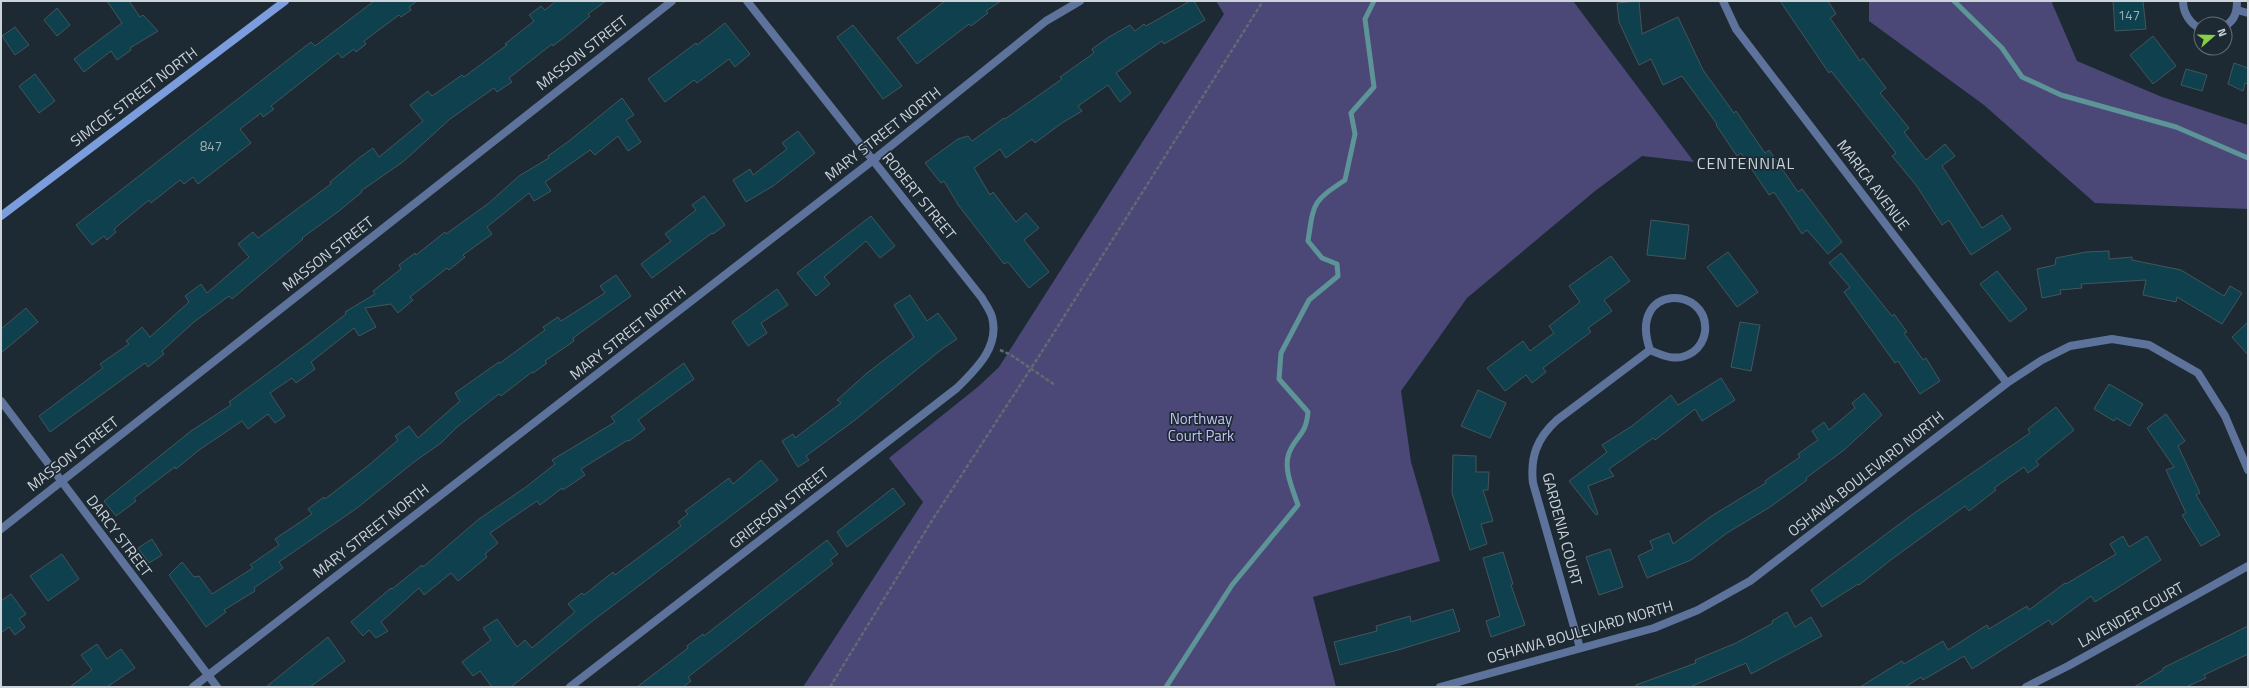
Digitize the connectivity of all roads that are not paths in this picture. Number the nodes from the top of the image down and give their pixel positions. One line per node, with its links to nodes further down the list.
1 (285, 1): 13 (main road, SIMCOE STREET NORTH)
2 (672, 1): 19 (street, MASSON STREET)
3 (747, 1): 12 (street, ROBERT STREET)
4 (1080, 1): 12 (street, MARY STREET NORTH)
5 (1723, 1): 16 (street, MARICA AVENUE)
6 (2184, 1): 11 (street)
7 (2237, 1): 8 (street)
8 (2237, 10): 9 (street); 10 (street)
9 (2248, 14)
10 (2233, 19)
11 (2193, 23)
12 (872, 161): 14 (street, ROBERT STREET); 23 (street, MARY STREET NORTH)
13 (1, 216)
14 (991, 343): 26 (street, GRIERSON STREET)
15 (1650, 350): 15 (street); 22 (street, GARDENIA COURT)
16 (2007, 383): 18 (street, OSHAWA BOULEVARD NORTH); 22 (street, OSHAWA BOULEVARD NORTH)
17 (1, 401): 19 (street, DARCY STREET)
18 (2248, 470)
19 (60, 482): 20 (street, MASSON STREET); 23 (street, DARCY STREET)
20 (1, 529)
21 (2248, 566): 28 (street, LAVENDER COURT)
22 (1580, 648): 27 (street, OSHAWA BOULEVARD NORTH)
23 (208, 675): 24 (street, MARY STREET NORTH); 25 (street, DARCY STREET)
24 (193, 687)
25 (216, 687)
26 (570, 687)
27 (1440, 687)
28 (2026, 687)

